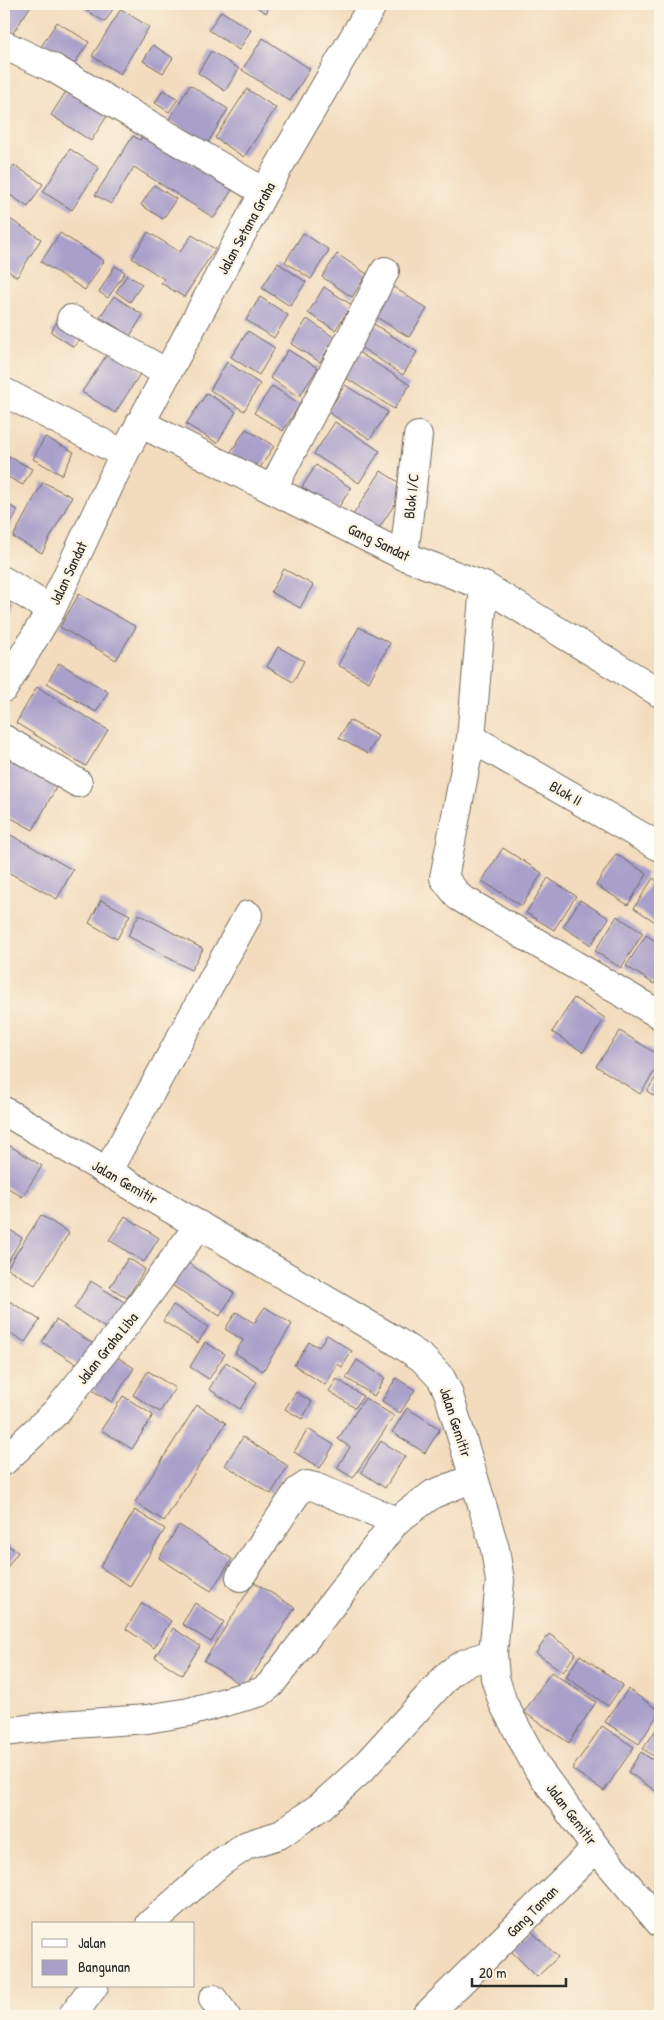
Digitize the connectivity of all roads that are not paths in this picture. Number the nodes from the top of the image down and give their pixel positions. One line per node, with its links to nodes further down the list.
1 (373, 4): 3 (street, Jalan Setana Graha)
2 (4, 45): 3 (street)
3 (264, 192): 6 (street, Jalan Setana Graha)
4 (384, 271): 11 (street)
5 (71, 319): 6 (street)
6 (167, 373): 8 (street, Jalan Setana Graha)
7 (4, 392): 10 (street)
8 (140, 423): 10 (street, Jalan Setana Graha); 11 (street, Gang Sandat)
9 (418, 436): 12 (street, Blok I/C)
10 (124, 454): 15 (street, Jalan Sandat)
11 (273, 488): 12 (street, Gang Sandat)
12 (404, 556): 14 (street, Gang Sandat)
13 (4, 581): 15 (street)
14 (484, 586): 17 (street, Gang Sandat); 18 (street)
15 (51, 610): 16 (street, Jalan Sandat)
16 (4, 688)
17 (660, 693)
18 (471, 738): 21 (street, Blok II); 23 (street)
19 (4, 739): 20 (street)
20 (78, 783)
21 (660, 848)
22 (248, 915): 25 (street)
23 (660, 1015)
24 (4, 1111): 25 (street, Jalan Gemitir)
25 (107, 1172): 26 (street, Jalan Gemitir)
26 (199, 1225): 27 (street, Jalan Graha Liba); 28 (street, Jalan Gemitir)
27 (4, 1461)
28 (474, 1478): 29 (street); 31 (street, Jalan Gemitir)
29 (396, 1520): 30 (street); 32 (street)
30 (240, 1577)
31 (493, 1653): 33 (street, Jalan Gemitir); 34 (street)
32 (4, 1732)
33 (596, 1848): 35 (street, Jalan Gemitir); 38 (street, Gang Taman)
34 (152, 1922)
35 (660, 1923)
36 (93, 1988): 37 (street)
37 (72, 2016)
38 (426, 2016)

